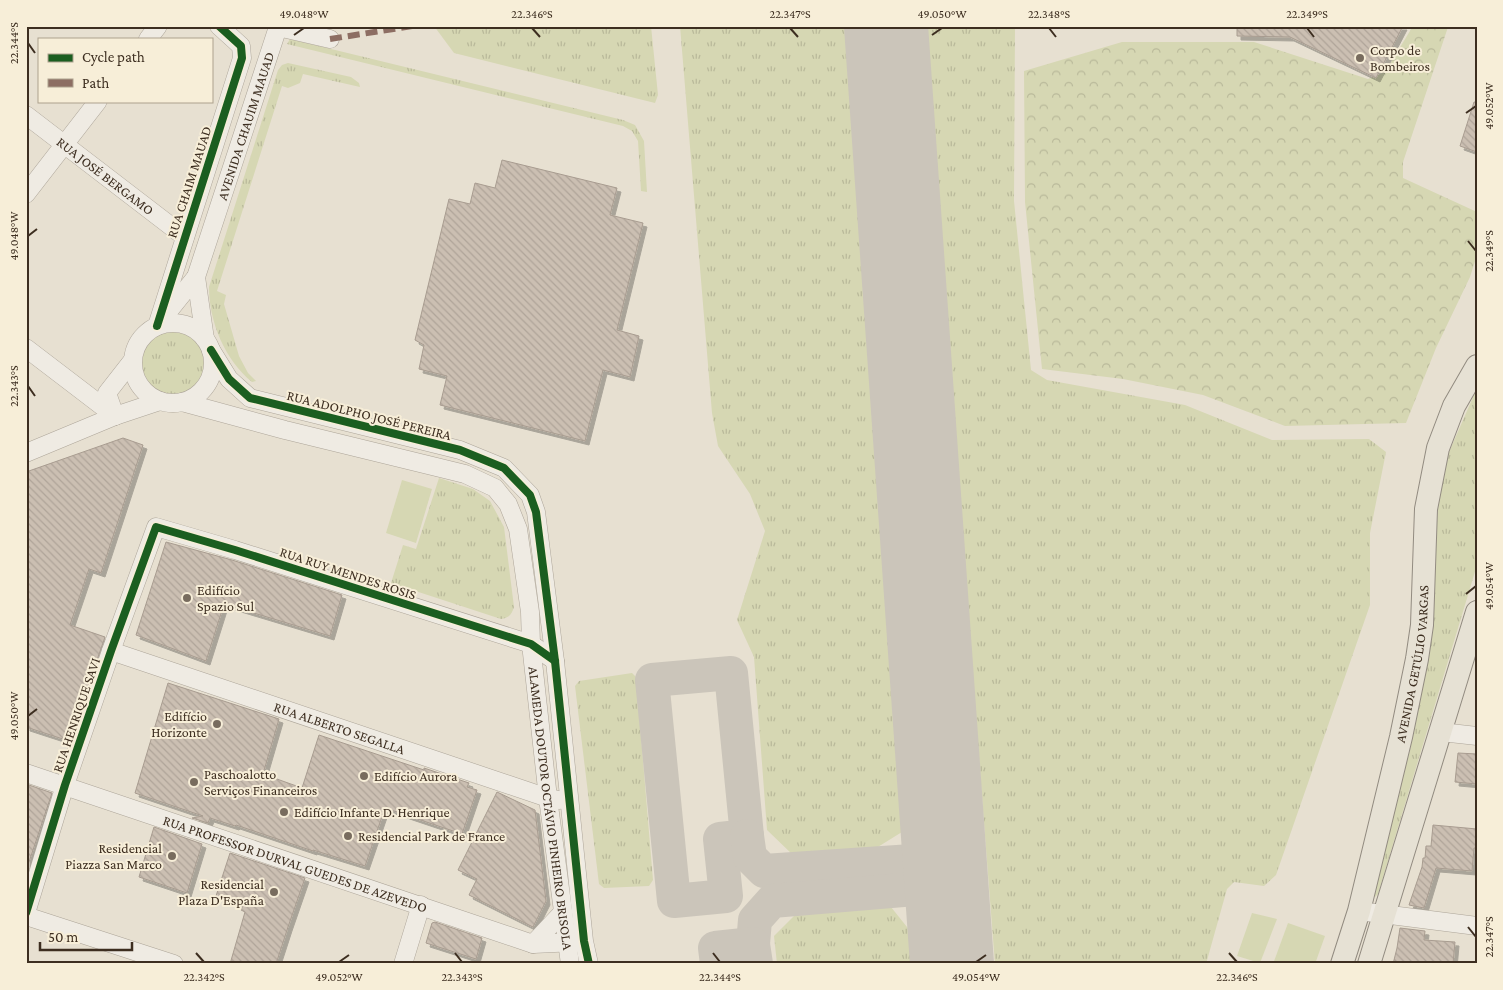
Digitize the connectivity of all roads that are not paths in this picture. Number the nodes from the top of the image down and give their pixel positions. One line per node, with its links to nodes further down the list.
1 (158, 26): 3 (street)
2 (219, 26): 9 (street, RUA CHAIM MAUAD)
3 (149, 38)
4 (330, 39): 10 (street, AVENIDA CHAUIM MAUAD)
5 (97, 102): 7 (street)
6 (26, 114): 7 (street, RUA JOSÉ BERGAMO)
7 (65, 143): 8 (street); 9 (street, RUA JOSÉ BERGAMO)
8 (26, 194)
9 (185, 237): 11 (street, RUA CHAIM MAUAD)
10 (196, 277): 11 (street, AVENIDA CHAUIM MAUAD); 12 (street, AVENIDA CHAUIM MAUAD)
11 (157, 326): 12 (street); 14 (street)
12 (208, 344): 17 (street); 20 (street, RUA ADOLPHO JOSÉ PEREIRA)
13 (26, 348): 18 (street)
14 (132, 361): 16 (street); 18 (street)
15 (1477, 366): 35 (main road, AVENIDA GETÚLIO VARGAS)
16 (160, 401): 17 (street); 18 (street)
17 (182, 402): 22 (street, ALAMEDA DOUTOR OCTÁVIO PINHEIRO BRISOLA)
18 (115, 416): 19 (street)
19 (26, 453)
20 (530, 495): 27 (street, ALAMEDA DOUTOR OCTÁVIO PINHEIRO BRISOLA)
21 (156, 527): 24 (street, RUA RUY MENDES ROSIS); 26 (street, RUA HENRIQUE SAVI)
22 (530, 612): 24 (street); 25 (street, ALAMEDA DOUTOR OCTÁVIO PINHEIRO BRISOLA)
23 (1477, 612): 28 (main road)
24 (504, 635): 25 (street, RUA RUY MENDES ROSIS)
25 (531, 644): 27 (street, RUA RUY MENDES ROSIS); 32 (street, ALAMEDA DOUTOR OCTÁVIO PINHEIRO BRISOLA)
26 (111, 651): 31 (street, RUA HENRIQUE SAVI); 32 (street, RUA ALBERTO SEGALLA)
27 (555, 661): 33 (street, ALAMEDA DOUTOR OCTÁVIO PINHEIRO BRISOLA)
28 (1441, 732): 29 (street); 37 (main road)
29 (1477, 736)
30 (26, 772): 31 (street, RUA PROFESSOR DURVAL GUEDES DE AZEVEDO)
31 (65, 785): 34 (street, RUA PROFESSOR DURVAL GUEDES DE AZEVEDO); 38 (street, RUA HENRIQUE SAVI)
32 (548, 798): 33 (street, RUA ALBERTO SEGALLA); 36 (street, ALAMEDA DOUTOR OCTÁVIO PINHEIRO BRISOLA)
33 (570, 802): 40 (street, ALAMEDA DOUTOR OCTÁVIO PINHEIRO BRISOLA)
34 (421, 905): 42 (street, RUA PROFESSOR DURVAL GUEDES DE AZEVEDO); 44 (street)
35 (1359, 911): 37 (street); 47 (main road, AVENIDA GETÚLIO VARGAS)
36 (563, 912): 41 (street, ALAMEDA DOUTOR OCTÁVIO PINHEIRO BRISOLA); 42 (street)
37 (1384, 914): 39 (street); 48 (main road)
38 (26, 915): 43 (street)
39 (1477, 926)
40 (584, 941): 41 (street, RUA PROFESSOR DURVAL GUEDES DE AZEVEDO); 46 (street, ALAMEDA DOUTOR OCTÁVIO PINHEIRO BRISOLA)
41 (566, 943): 42 (street, RUA PROFESSOR DURVAL GUEDES DE AZEVEDO); 45 (street, ALAMEDA DOUTOR OCTÁVIO PINHEIRO BRISOLA)
42 (533, 944)
43 (174, 964)
44 (403, 964)
45 (570, 964)
46 (589, 964)
47 (1342, 964)
48 (1369, 964)

